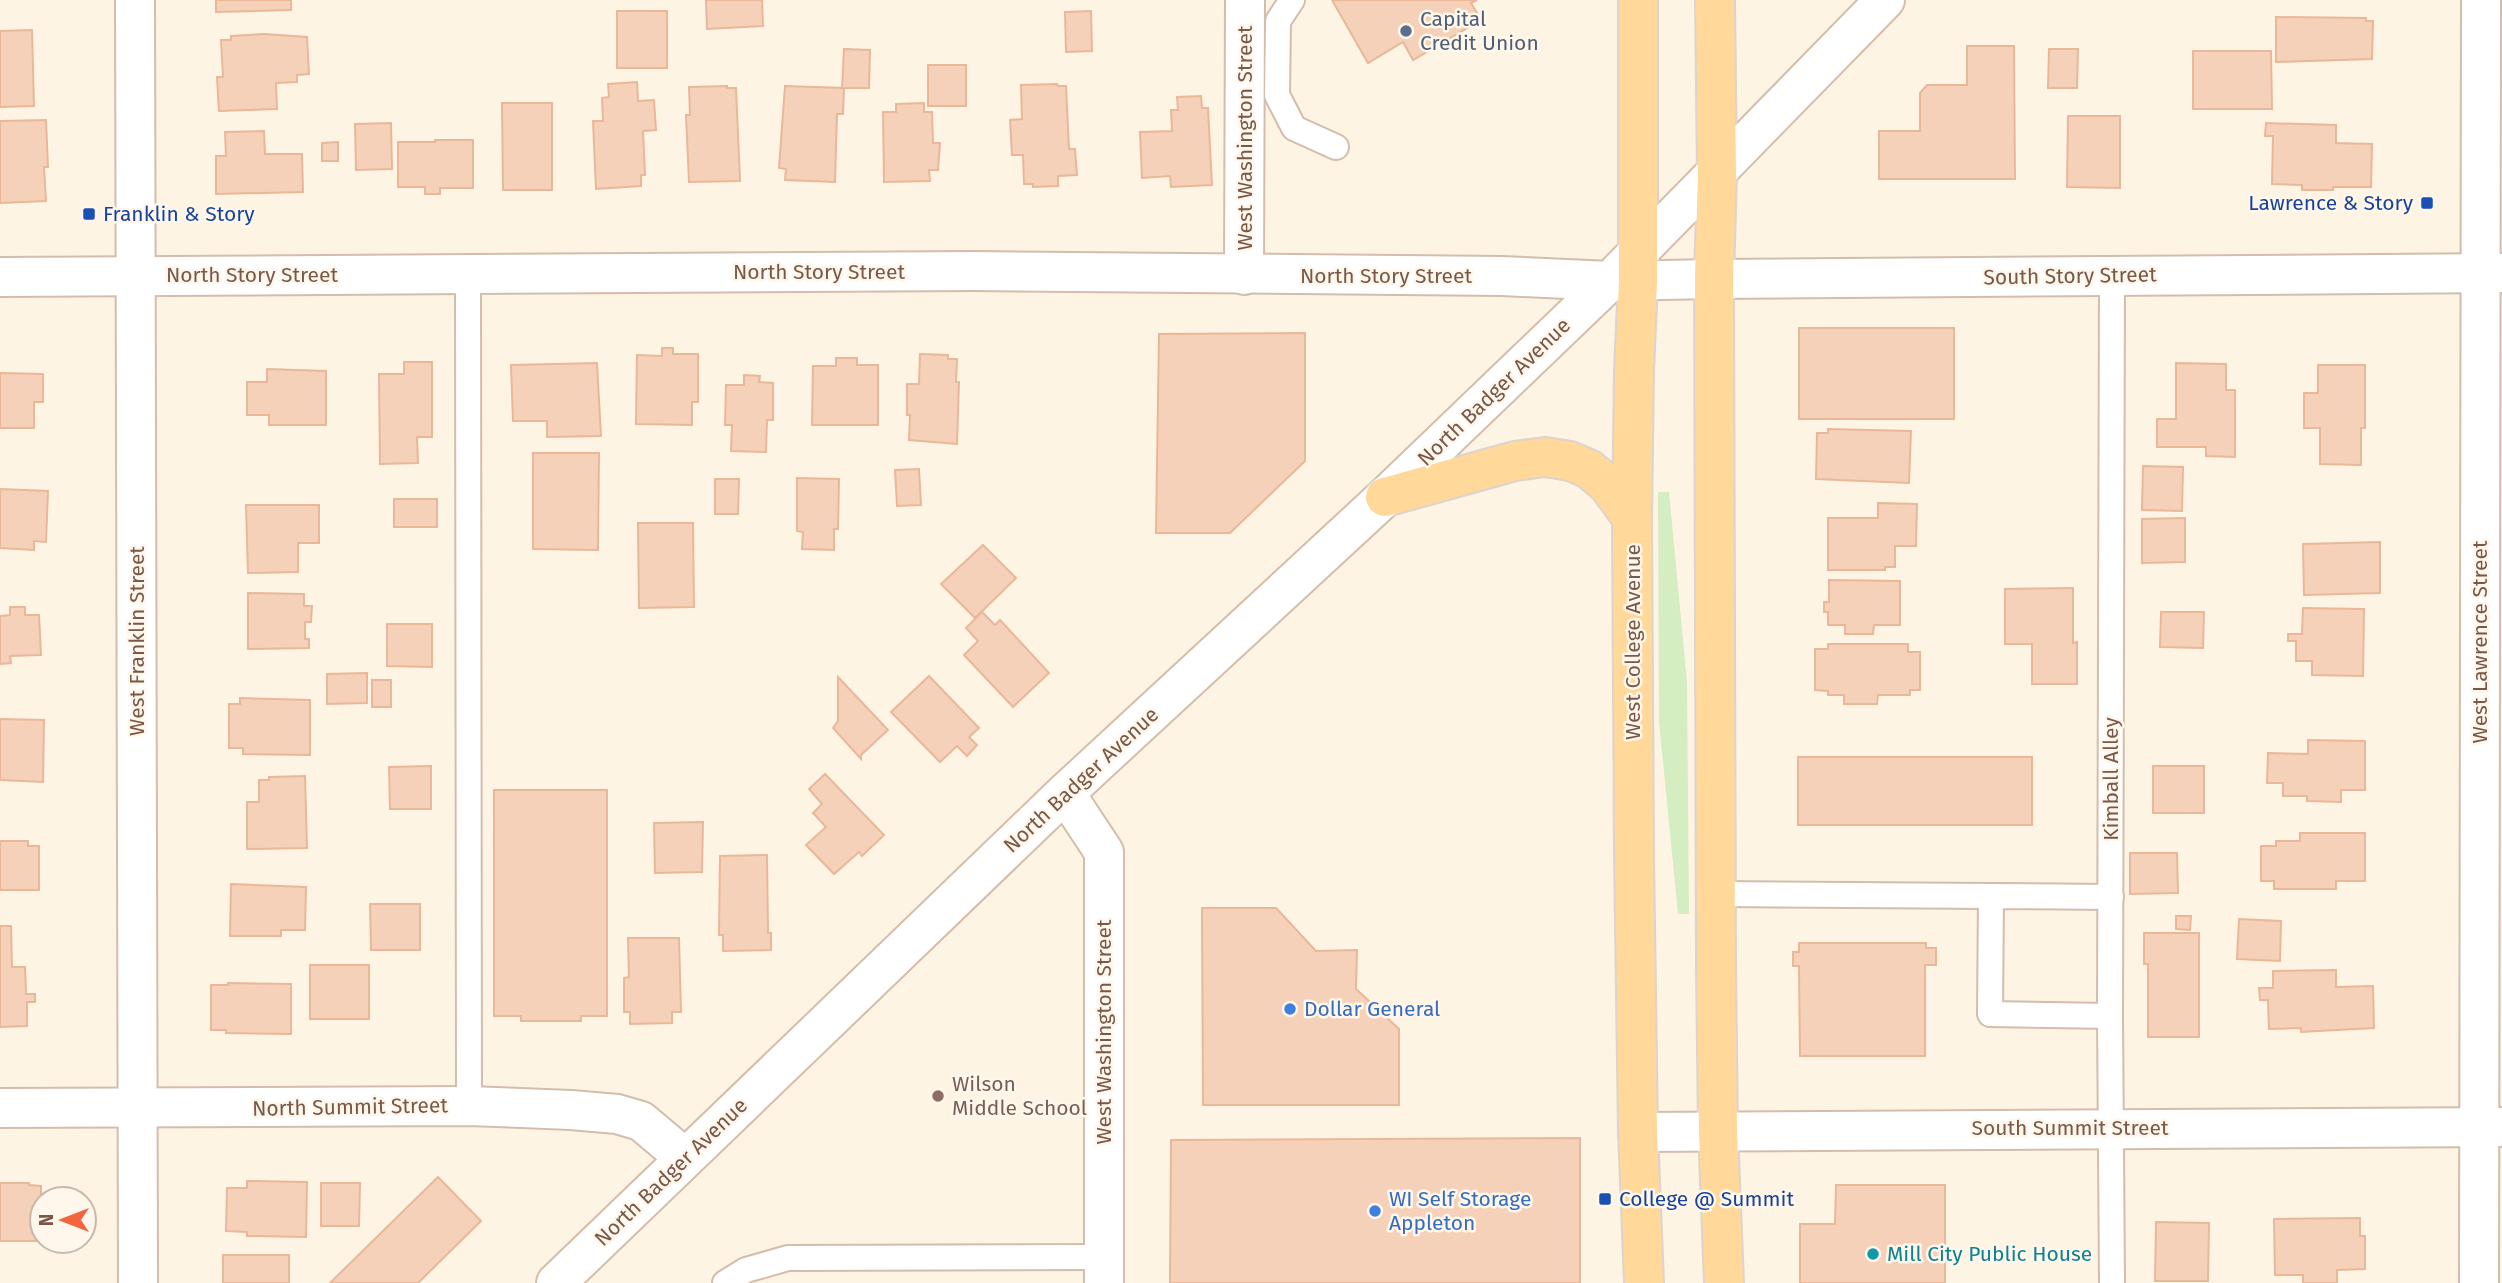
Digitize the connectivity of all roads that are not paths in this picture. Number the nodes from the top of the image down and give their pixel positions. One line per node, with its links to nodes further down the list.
1 (135, 0): 15 (street, West Franklin Street)
2 (1245, 0): 13 (street, West Washington Street)
3 (1292, 0): 8 (lane)
4 (1638, 0): 10 (main road, West College Avenue)
5 (1714, 0): 9 (main road)
6 (1885, 0): 9 (street, North Badger Avenue)
7 (2481, 0): 12 (street, West Lawrence Street)
8 (1336, 147)
9 (1717, 174): 10 (street, North Badger Avenue); 17 (main road)
10 (1629, 271): 13 (street, North Story Street); 17 (street, South Story Street); 18 (street, North Badger Avenue); 19 (main road, West College Avenue)
11 (468, 274): 13 (street, North Story Street); 15 (street, North Story Street); 25 (lane)
12 (2491, 274): 14 (street, South Story Street); 28 (street, West Lawrence Street)
13 (1244, 275)
14 (2112, 275): 17 (street, South Story Street); 23 (lane, Kimball Alley)
15 (136, 276): 16 (street, North Story Street); 27 (street, West Franklin Street)
16 (0, 277)
17 (1714, 279): 21 (main road)
18 (1385, 497): 19 (main road); 20 (street, North Badger Avenue)
19 (1632, 519): 31 (main road, West College Avenue)
20 (1065, 793): 32 (street, North Badger Avenue); 33 (street, West Washington Street)
21 (1716, 894): 22 (lane); 30 (main road)
22 (1991, 896): 23 (lane); 24 (lane)
23 (2111, 897): 24 (lane, Kimball Alley)
24 (2110, 1016): 29 (lane, Kimball Alley)
25 (469, 1106): 27 (street, North Summit Street); 32 (street, North Summit Street)
26 (0, 1108): 27 (street, North Summit Street)
27 (138, 1108): 34 (street, West Franklin Street)
28 (2491, 1127): 29 (street, South Summit Street); 40 (street, West Lawrence Street)
29 (2111, 1128): 30 (street, South Summit Street); 39 (lane, Kimball Alley)
30 (1718, 1131): 31 (street, South Summit Street); 38 (main road)
31 (1639, 1132): 37 (main road, West College Avenue)
32 (685, 1158): 35 (street, North Badger Avenue)
33 (1104, 1270): 36 (lane)
34 (138, 1283)
35 (556, 1283)
36 (725, 1283)
37 (1644, 1283)
38 (1724, 1283)
39 (2112, 1283)
40 (2479, 1283)

